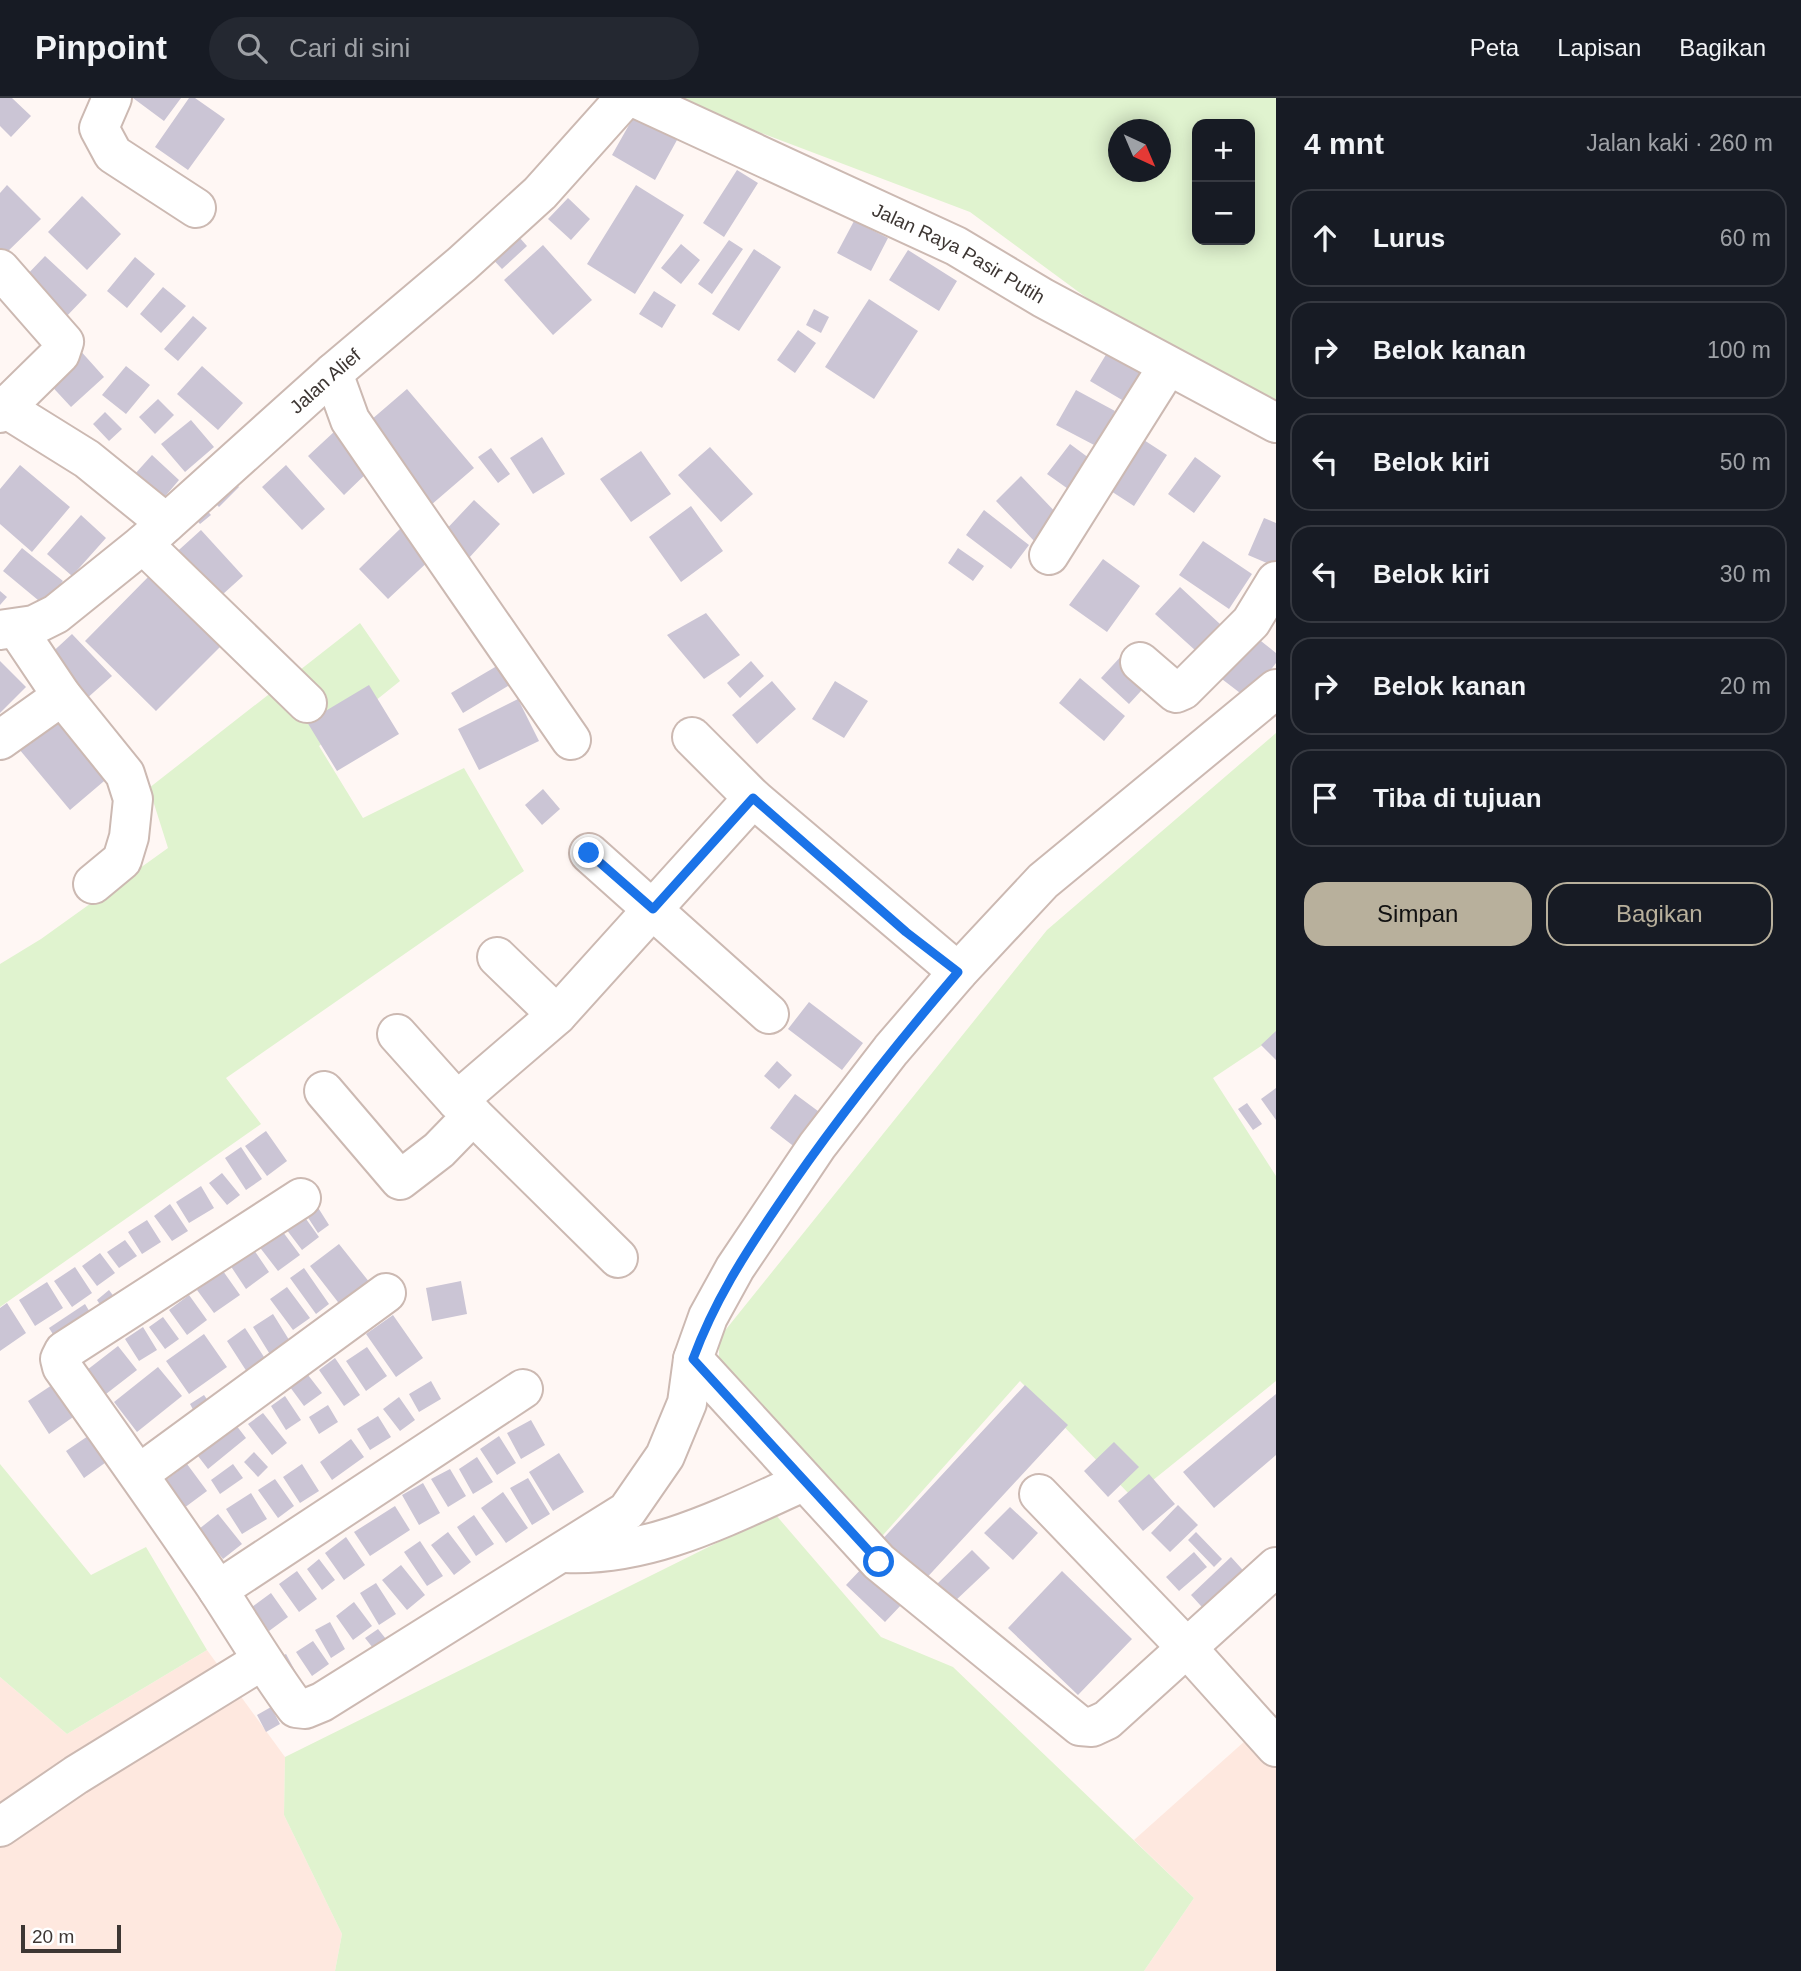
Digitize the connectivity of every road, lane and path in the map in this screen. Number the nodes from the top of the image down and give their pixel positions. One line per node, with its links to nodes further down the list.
1 (112, 98): 4 (street)
2 (625, 98): 7 (street, Jalan Alief)
3 (635, 98): 6 (street, Jalan Raya Pasir Putih)
4 (196, 208)
5 (0, 269): 8 (street)
6 (1168, 366): 9 (street, Jalan Raya Pasir Putih); 11 (street)
7 (333, 373): 10 (street, Jalan Alief); 21 (street)
8 (3, 410): 10 (street)
9 (1276, 423)
10 (154, 534): 13 (street, Jalan Alief); 18 (street)
11 (1049, 555)
12 (1276, 581): 14 (street)
13 (8, 629): 17 (street)
14 (1264, 633): 15 (street)
15 (1140, 662)
16 (1276, 689): 27 (street)
17 (62, 696): 20 (street); 24 (street)
18 (307, 704)
19 (692, 737): 22 (street)
20 (0, 740)
21 (571, 740)
22 (753, 798): 25 (street); 27 (street)
23 (589, 853): 25 (street)
24 (93, 884)
25 (653, 909): 28 (street); 29 (street)
26 (497, 957): 29 (street)
27 (958, 972): 36 (street)
28 (769, 1014)
29 (557, 1015): 32 (street)
30 (397, 1034): 32 (street)
31 (324, 1090): 32 (street)
32 (465, 1108): 34 (street)
33 (301, 1198): 38 (street)
34 (618, 1258)
35 (386, 1293): 38 (street)
36 (693, 1359): 39 (street); 41 (street)
37 (523, 1389): 43 (street)
38 (139, 1474): 43 (street)
39 (803, 1482): 41 (street); 44 (street)
40 (1039, 1494): 44 (street)
41 (559, 1552): 45 (street)
42 (1276, 1567): 44 (street)
43 (218, 1590): 45 (street)
44 (1187, 1648): 46 (street)
45 (261, 1661): 47 (street)
46 (1276, 1747)
47 (0, 1827)

